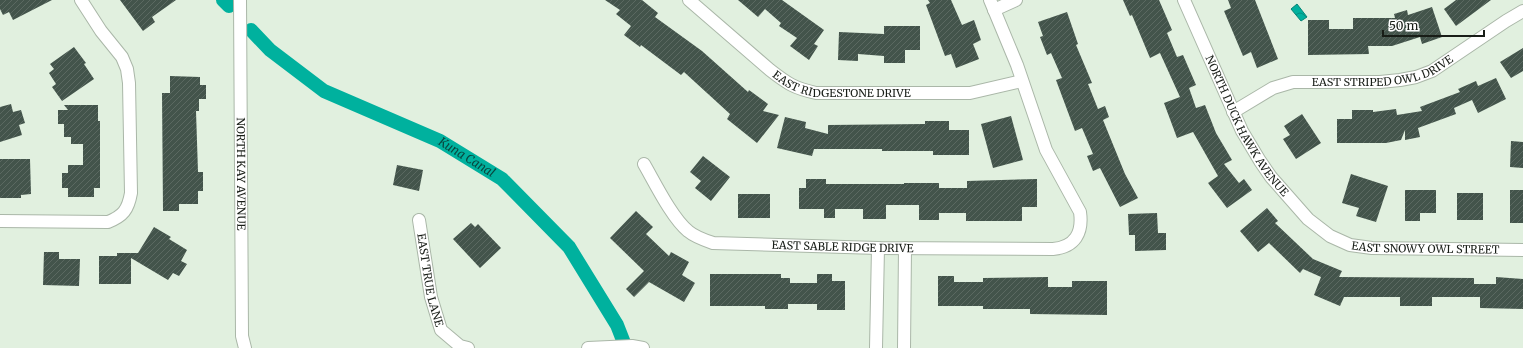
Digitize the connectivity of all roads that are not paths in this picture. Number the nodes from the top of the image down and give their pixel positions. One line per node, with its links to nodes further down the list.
1 (81, 0): 12 (street)
2 (240, 0): 18 (street, NORTH KAY AVENUE)
3 (689, 0): 8 (street, EAST RIDGESTONE DRIVE)
4 (1016, 0): 6 (street)
5 (1184, 0): 9 (street, NORTH DUCK HAWK AVENUE)
6 (992, 5): 8 (street)
7 (1523, 11): 9 (street, EAST STRIPED OWL DRIVE)
8 (1022, 82): 15 (street, EAST SABLE RIDGE DRIVE)
9 (1233, 112): 13 (street, NORTH DUCK HAWK AVENUE)
10 (644, 164): 14 (street, EAST SABLE RIDGE DRIVE)
11 (419, 220): 19 (street, EAST TRUE LANE)
12 (0, 221)
13 (1330, 236): 16 (street, EAST SNOWY OWL STREET)
14 (878, 248): 15 (street, EAST SABLE RIDGE DRIVE); 21 (street)
15 (905, 248): 22 (street)
16 (1523, 250)
17 (638, 347): 20 (street)
18 (245, 348)
19 (468, 348)
20 (588, 348)
21 (876, 348)
22 (904, 348)

